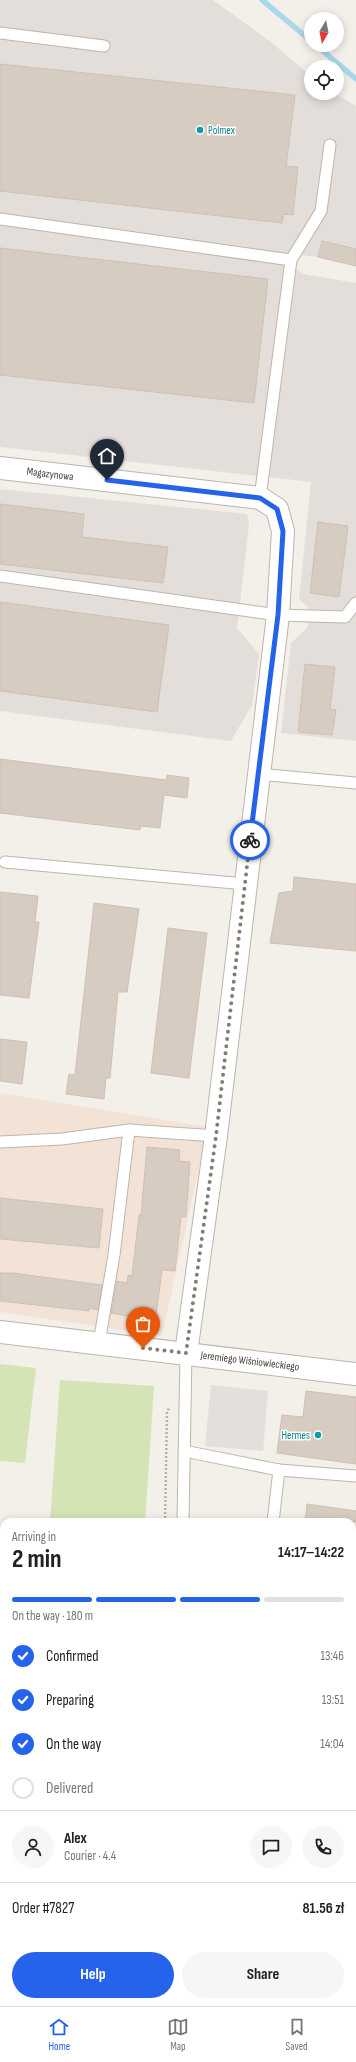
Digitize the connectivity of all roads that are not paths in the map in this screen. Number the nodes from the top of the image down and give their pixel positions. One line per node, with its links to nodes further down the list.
1 (0, 34): 2 (lane)
2 (104, 46)
3 (330, 145): 5 (lane)
4 (0, 219): 5 (lane)
5 (291, 260): 7 (lane)
6 (0, 468): 7 (street, Magazynowa)
7 (260, 498): 10 (street, Magazynowa)
8 (0, 576): 10 (lane)
9 (356, 603): 10 (lane)
10 (278, 615): 11 (street, Magazynowa)
11 (258, 774): 12 (lane); 14 (street, Magazynowa)
12 (356, 783)
13 (5, 862): 14 (lane)
14 (245, 884): 16 (street, Magazynowa)
15 (129, 1130): 16 (lane); 17 (lane); 19 (lane)
16 (216, 1136): 20 (street, Magazynowa)
17 (0, 1142)
18 (0, 1332): 19 (street, Jeremiego Wiśniowieckiego)
19 (99, 1343): 20 (street, Jeremiego Wiśniowieckiego)
20 (186, 1353): 21 (street, Jeremiego Wiśniowieckiego); 22 (lane)
21 (356, 1374)
22 (184, 1452): 23 (lane); 25 (lane)
23 (279, 1470): 24 (lane); 26 (lane)
24 (356, 1476)
25 (183, 1518)
26 (273, 1518)

